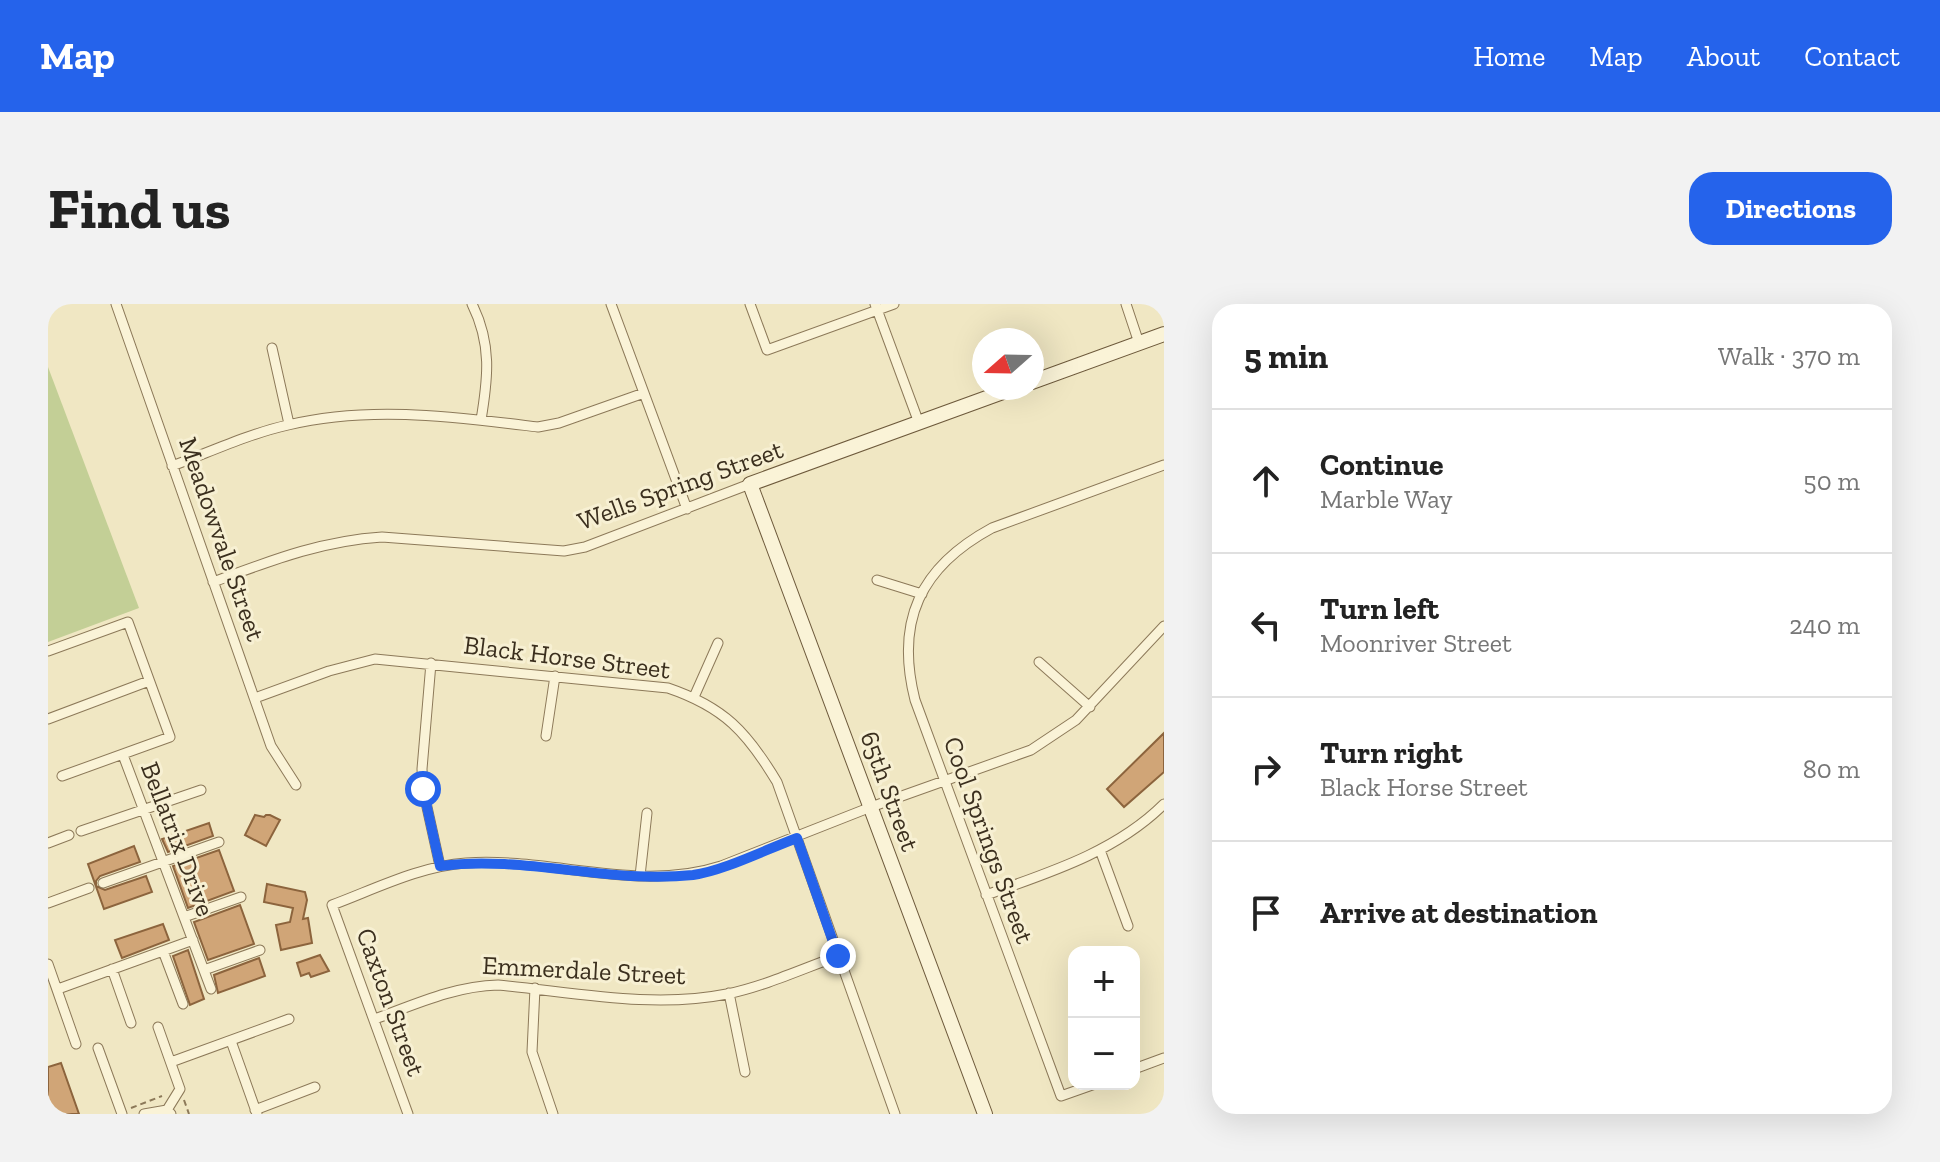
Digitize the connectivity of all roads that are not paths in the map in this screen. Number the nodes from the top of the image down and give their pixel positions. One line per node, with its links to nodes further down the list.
1 (116, 304): 18 (street, Meadowvale Street)
2 (472, 304): 14 (street)
3 (611, 304): 12 (street)
4 (750, 304): 7 (street)
5 (894, 304): 7 (street)
6 (1126, 304): 9 (street)
7 (876, 307): 15 (street)
8 (1164, 334): 9 (street)
9 (1139, 343): 11 (street)
10 (272, 348): 16 (street)
11 (1044, 378)
12 (644, 393): 14 (street); 20 (street)
13 (981, 400): 15 (street, Wells Spring Street)
14 (481, 420): 16 (street)
15 (919, 423): 19 (street, Wells Spring Street)
16 (289, 424): 18 (street)
17 (1164, 465): 23 (street, Cool Springs Street)
18 (172, 466): 22 (street, Meadowvale Street)
19 (750, 484): 20 (street, Wells Spring Street); 42 (street, 65th Street)
20 (687, 509): 22 (street, Wells Spring Street)
21 (877, 580): 23 (street)
22 (213, 582): 32 (street, Meadowvale Street)
23 (922, 594): 38 (street, Cool Springs Street)
24 (1164, 626): 33 (street)
25 (718, 643): 31 (street)
26 (48, 651): 30 (street)
27 (1039, 662): 33 (street)
28 (431, 663): 29 (street, Black Horse Street); 32 (street, Black Horse Street); 52 (street)
29 (555, 676): 31 (street, Black Horse Street); 35 (street)
30 (149, 681): 34 (street); 36 (street)
31 (694, 697): 47 (street, Black Horse Street)
32 (255, 698): 39 (street, Meadowvale Street)
33 (1090, 707): 38 (street)
34 (48, 719)
35 (546, 736)
36 (123, 755): 37 (street); 43 (street, Bellatrix Drive)
37 (62, 776)
38 (944, 781): 42 (street); 56 (street, Cool Springs Street)
39 (296, 785)
40 (201, 790): 43 (street)
41 (1164, 804): 50 (street)
42 (871, 807): 47 (street); 93 (street, 65th Street)
43 (144, 811): 45 (street); 51 (street, Bellatrix Drive)
44 (647, 813): 53 (street)
45 (81, 831)
46 (69, 835): 49 (street)
47 (797, 838): 53 (street); 64 (street, Black Horse Street)
48 (219, 842): 51 (street)
49 (48, 843)
50 (1100, 850): 56 (street); 60 (street)
51 (163, 862): 54 (street); 59 (street, Bellatrix Drive)
52 (440, 866): 53 (street); 74 (street, Caxton Street)
53 (640, 876)
54 (103, 883)
55 (89, 888): 58 (street)
56 (986, 895): 85 (street, Cool Springs Street)
57 (241, 897): 59 (street)
58 (48, 903)
59 (184, 917): 61 (street, Bellatrix Drive)
60 (1128, 926)
61 (193, 940): 63 (street); 67 (street, Bellatrix Drive)
62 (260, 950): 67 (street)
63 (163, 951): 66 (street); 72 (street)
64 (838, 956): 71 (street, Emmerdale Street); 92 (street, Black Horse Street)
65 (48, 964): 69 (street)
66 (112, 969): 69 (street); 75 (street)
67 (204, 970): 70 (street, Bellatrix Drive)
68 (535, 988): 71 (street, Emmerdale Street); 74 (street, Emmerdale Street); 91 (street)
69 (58, 989): 78 (street)
70 (211, 989)
71 (729, 993): 83 (street)
72 (183, 1004)
73 (289, 1019): 77 (street)
74 (375, 1019): 90 (street, Caxton Street)
75 (131, 1023)
76 (158, 1027): 81 (street)
77 (231, 1041): 81 (street); 87 (street)
78 (76, 1044)
79 (98, 1048): 88 (street)
80 (1164, 1058): 82 (street)
81 (171, 1062): 86 (street)
82 (1140, 1067)
83 (745, 1072)
84 (315, 1087): 87 (street)
85 (1078, 1090)
86 (169, 1112): 89 (street)
87 (256, 1112)
88 (122, 1114)
89 (144, 1114)
90 (408, 1114)
91 (553, 1114)
92 (895, 1114)
93 (985, 1114)

